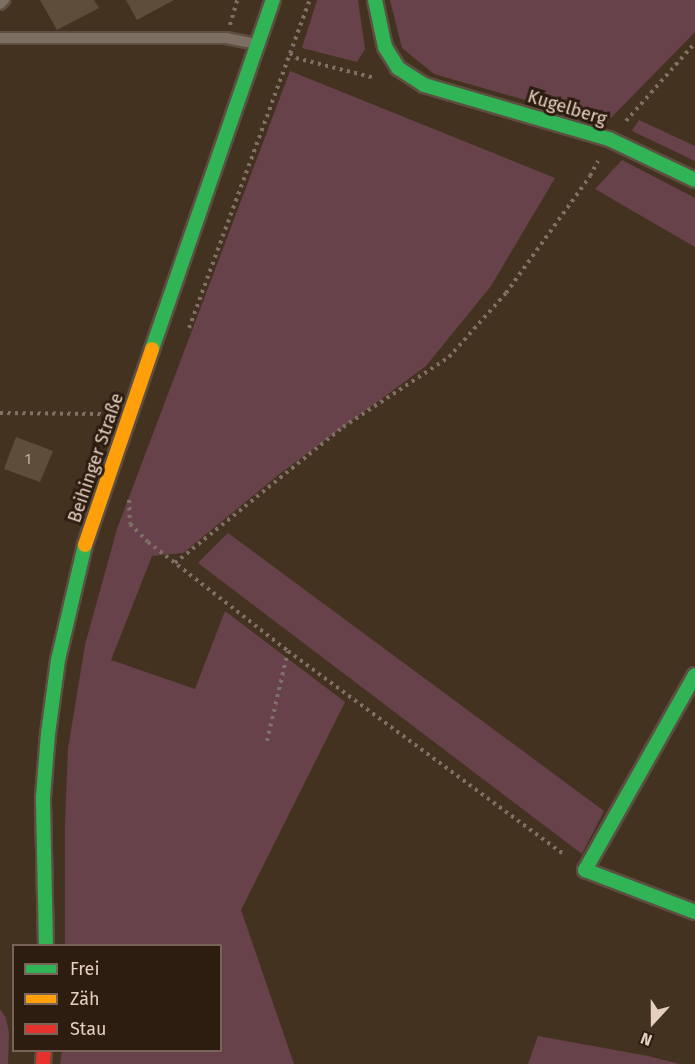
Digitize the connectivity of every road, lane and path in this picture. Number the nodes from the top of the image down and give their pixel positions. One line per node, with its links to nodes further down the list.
1 (4, 0): 6 (lane)
2 (237, 0): 8 (path)
3 (273, 0): 10 (main road, Beihinger Straße)
4 (310, 0): 11 (path)
5 (375, 0): 13 (main road, Kugelberg)
6 (0, 4)
7 (0, 38): 8 (lane)
8 (226, 38): 10 (lane)
9 (695, 43): 13 (path)
10 (258, 44): 17 (main road, Beihinger Straße)
11 (290, 53): 12 (path); 15 (path)
12 (380, 79)
13 (609, 139): 14 (main road, Kugelberg); 19 (path)
14 (695, 180)
15 (185, 339)
16 (0, 413): 17 (path)
17 (129, 414): 25 (main road, Beihinger Straße)
18 (122, 511): 19 (path)
19 (175, 563): 20 (path)
20 (288, 651): 22 (path); 23 (path)
21 (695, 675): 23 (main road)
22 (267, 741)
23 (585, 870): 24 (main road)
24 (695, 912)
25 (46, 944)

